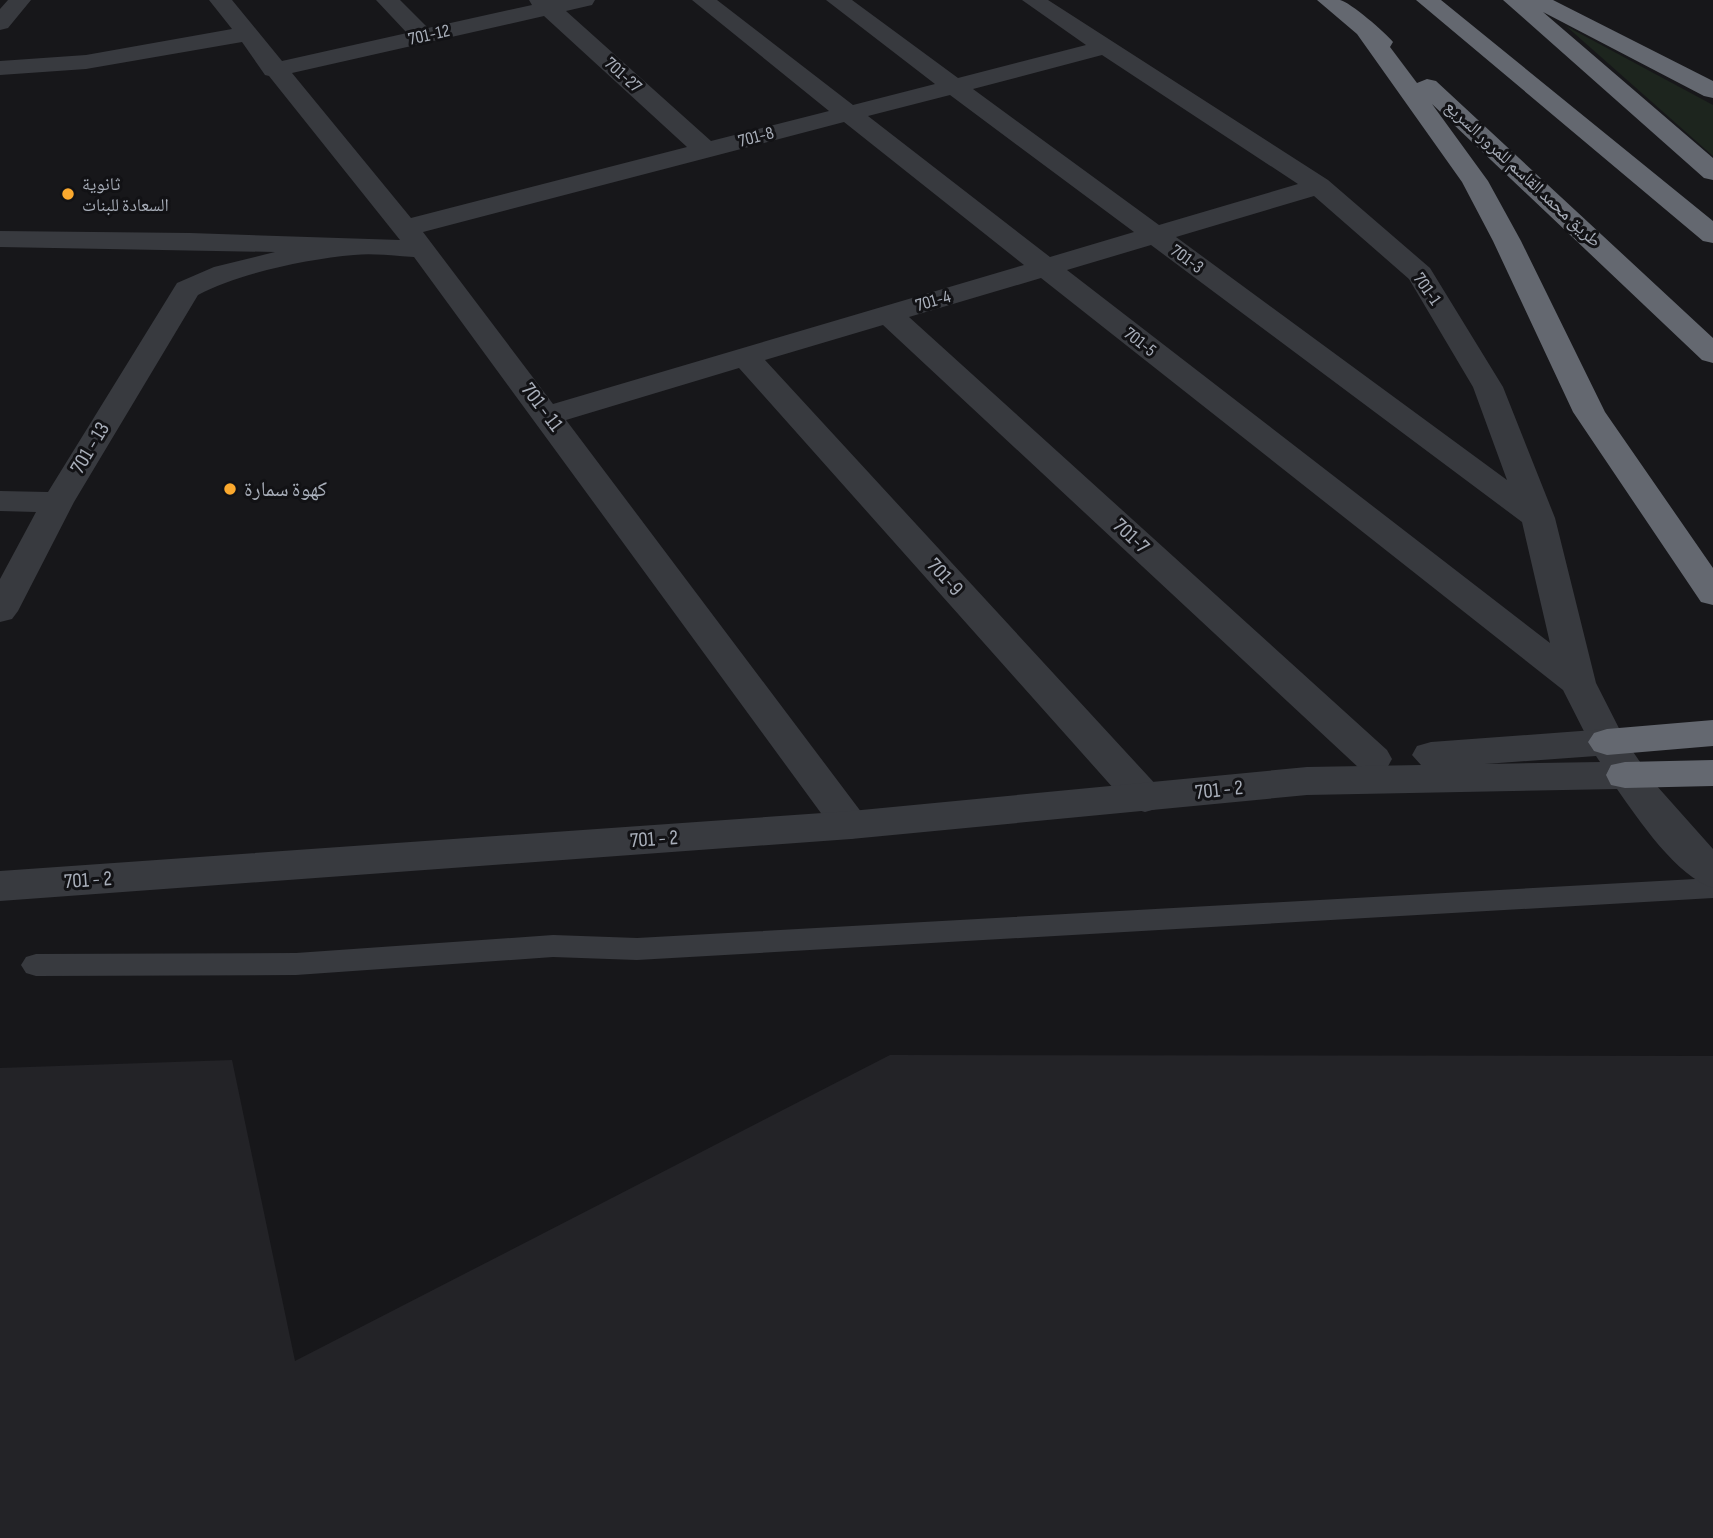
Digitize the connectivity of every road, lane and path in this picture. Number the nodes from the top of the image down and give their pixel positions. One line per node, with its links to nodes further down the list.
1 (21, 0): 13 (street)
2 (220, 0): 15 (street, 701 - 11)
3 (387, 0): 16 (street)
4 (584, 0): 12 (street, 701-12)
5 (703, 0): 22 (street, 701-5)
6 (837, 0): 20 (street, 701-3)
7 (1033, 0): 17 (street, 701-1)
8 (1328, 0): 14 (highway, طريق محمد القاسم للمرور السريع)
9 (1427, 0): 27 (highway)
10 (1514, 0): 24 (highway)
11 (1536, 0): 21 (highway)
12 (545, 4): 16 (street, 701-12); 23 (street, 701-27)
13 (0, 23)
14 (1362, 25): 33 (highway, طريق محمد القاسم للمرور السريع); 39 (highway)
15 (246, 34): 18 (street); 19 (street, 701 - 11)
16 (423, 36): 19 (street, 701-12)
17 (1106, 47): 20 (street, 701-8); 25 (street, 701-1)
18 (0, 68)
19 (274, 70): 29 (street, 701 - 11)
20 (952, 85): 22 (street, 701-8); 26 (street, 701-3)
21 (1713, 92)
22 (847, 113): 23 (street, 701-8); 31 (street, 701-5)
23 (705, 150): 29 (street, 701-8)
24 (1713, 172)
25 (1319, 186): 26 (street, 701-4); 38 (street, 701-1)
26 (1155, 235): 31 (street, 701-4); 38 (street, 701-3)
27 (1713, 235)
28 (0, 239): 30 (street)
29 (414, 239): 30 (street, 701-8); 35 (street, 701 - 11)
30 (354, 247): 37 (street, 701 - 13)
31 (1046, 267): 32 (street, 701-4); 41 (street, 701-5)
32 (889, 314): 34 (street, 701-4); 44 (street, 701-7)
33 (1713, 354)
34 (745, 356): 35 (street, 701-4); 47 (street, 701-9)
35 (548, 415): 48 (street, 701 - 11)
36 (0, 501): 37 (street)
37 (58, 502): 40 (street, 701 - 13)
38 (1538, 518): 41 (street, 701-1)
39 (1713, 594)
40 (0, 611)
41 (1578, 683): 43 (street, 701-1)
42 (1713, 733): 43 (highway)
43 (1616, 758): 44 (street); 45 (highway); 46 (street); 49 (street, 701-1)
44 (1373, 759): 46 (street)
45 (1713, 773)
46 (1307, 780): 47 (street, 701 - 2)
47 (1145, 798): 48 (street, 701 - 2)
48 (851, 825): 50 (street, 701 - 2)
49 (1713, 873)
50 (0, 886)
51 (1713, 888): 52 (lane)
52 (36, 965)

